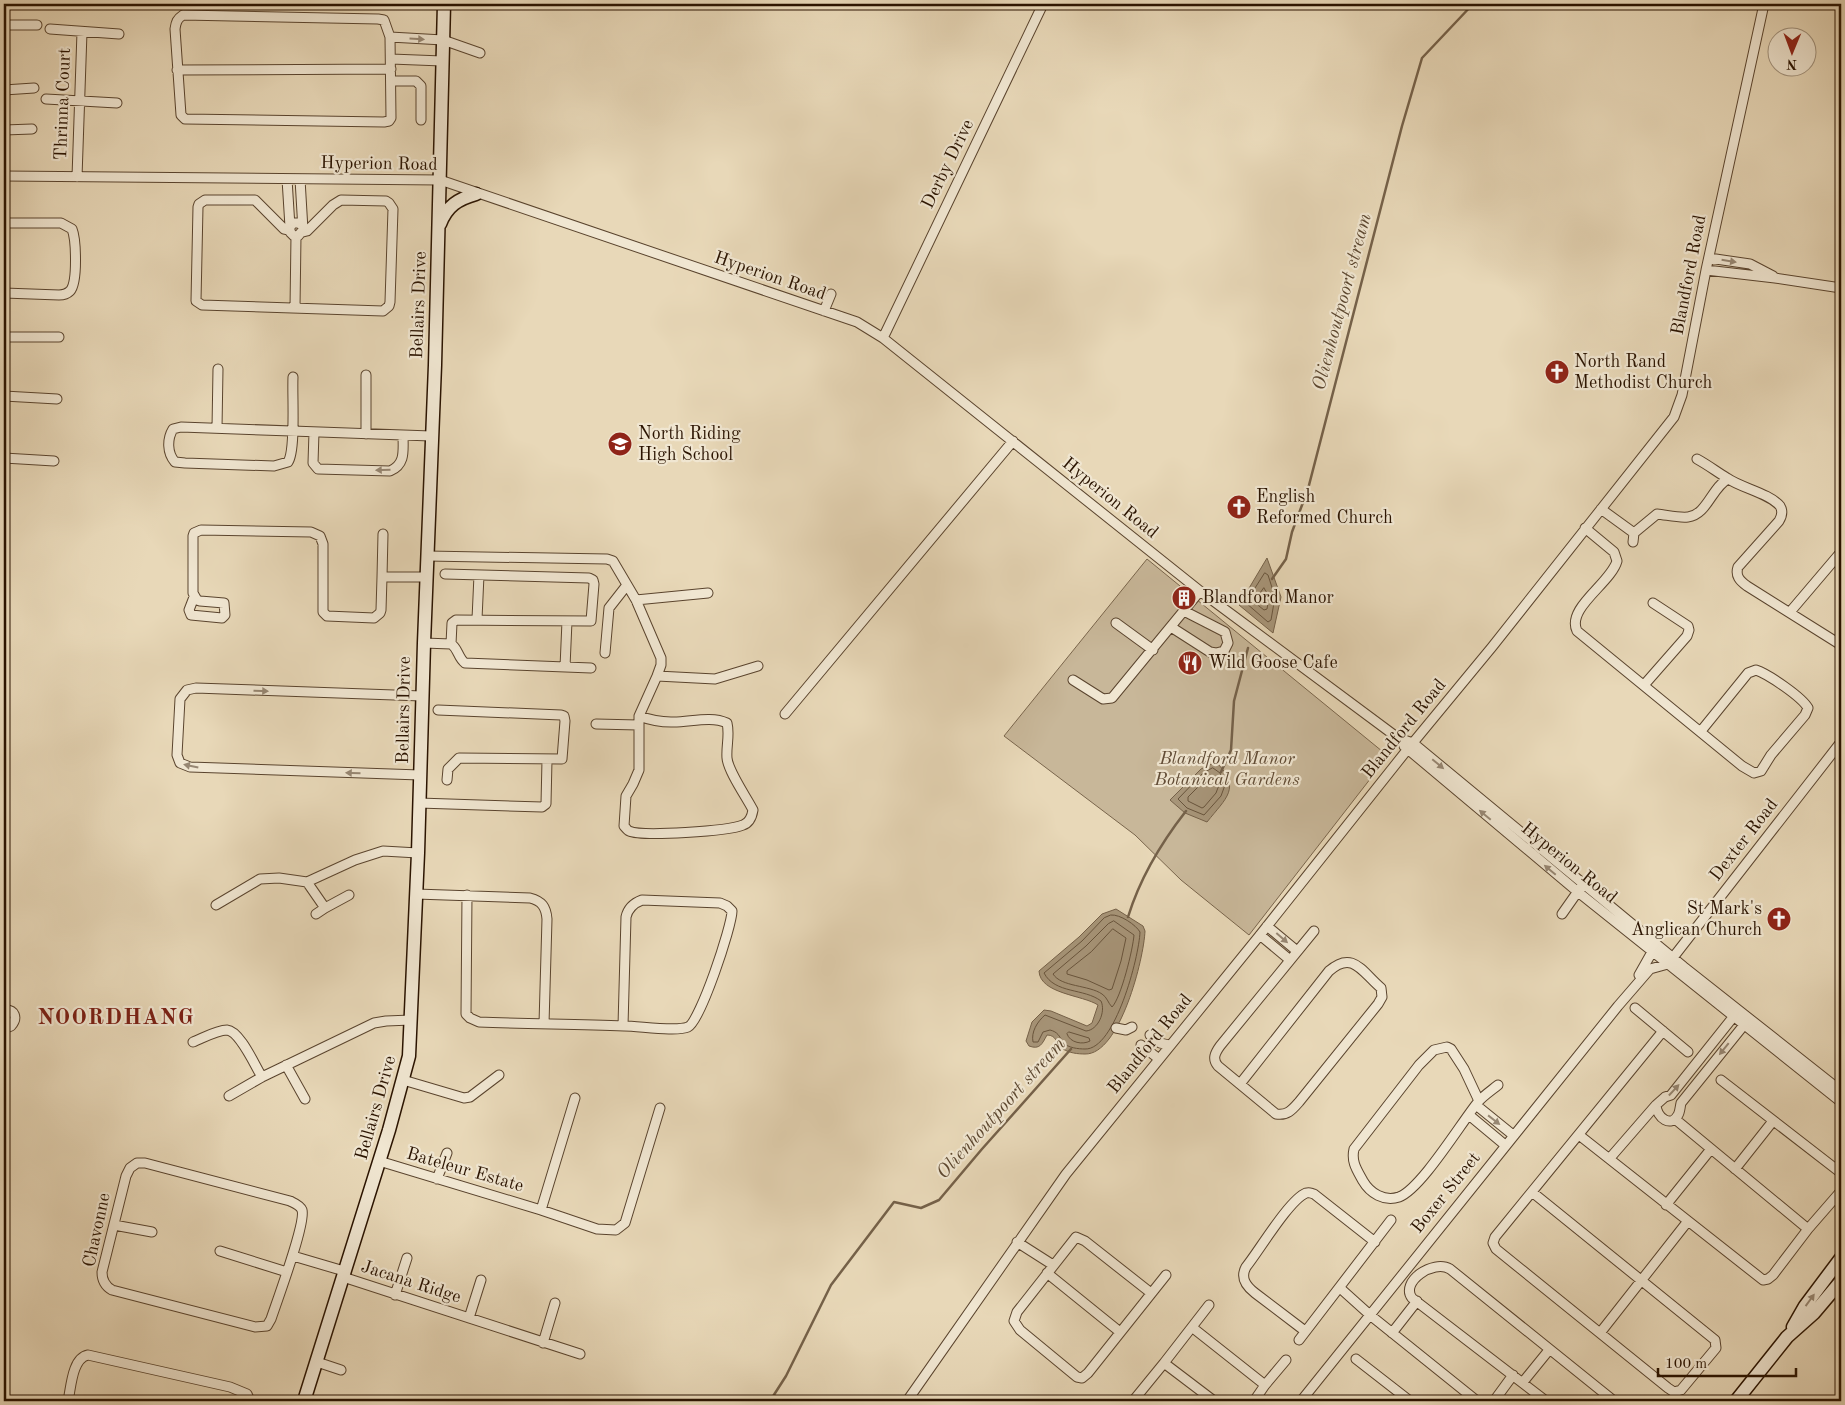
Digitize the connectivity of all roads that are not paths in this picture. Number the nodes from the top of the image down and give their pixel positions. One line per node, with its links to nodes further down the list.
1 (444, 4): 10 (street, Bellairs Drive)
2 (1043, 4): 43 (street, Derby Drive)
3 (1764, 4): 33 (street, Blandford Road)
4 (4, 25): 5 (street)
5 (37, 25)
6 (50, 29): 7 (street)
7 (82, 32): 8 (street); 19 (street, Thrinna Court)
8 (119, 34)
9 (390, 37): 10 (street, one-way to 10); 13 (street); 14 (street)
10 (443, 40): 11 (street); 12 (street, Bellairs Drive)
11 (480, 53)
12 (442, 61): 13 (street); 28 (street, Bellairs Drive)
13 (391, 64): 14 (street); 15 (street)
14 (177, 70): 15 (street)
15 (390, 81): 21 (street)
16 (34, 88): 17 (street)
17 (4, 90)
18 (46, 100): 19 (street)
19 (79, 102): 20 (street); 25 (street, Thrinna Court)
20 (118, 104)
21 (421, 120)
22 (32, 128): 23 (street)
23 (4, 130)
24 (4, 176): 25 (street, Hyperion Road)
25 (77, 177): 26 (street, Hyperion Road)
26 (287, 179): 27 (street, Hyperion Road); 32 (street)
27 (300, 179): 28 (street, Hyperion Road); 32 (street)
28 (440, 180): 29 (street, Hyperion Road); 31 (street, Bellairs Drive)
29 (476, 194): 31 (street); 40 (street, Hyperion Road)
30 (4, 223): 37 (street)
31 (439, 229): 54 (street, Bellairs Drive)
32 (296, 230): 39 (street); 39 (street); 39 (street)
33 (1709, 258): 34 (street, Blandford Road); 35 (street, one-way to 35)
34 (1706, 270): 35 (street); 60 (street, Blandford Road)
35 (1775, 278): 36 (street)
36 (1841, 288)
37 (4, 293)
38 (831, 294): 40 (street)
39 (295, 308)
40 (824, 311): 43 (street, Hyperion Road)
41 (4, 336): 42 (street)
42 (59, 337)
43 (883, 338): 55 (street, Hyperion Road)
44 (218, 369): 49 (street)
45 (366, 375): 52 (street)
46 (293, 377): 50 (street)
47 (4, 396): 48 (street)
48 (57, 399)
49 (217, 428): 50 (street); 50 (street)
50 (292, 431): 51 (street)
51 (314, 432): 52 (street); 53 (street, one-way to 51)
52 (366, 434): 53 (street)
53 (403, 435): 54 (street)
54 (431, 436): 66 (street, Bellairs Drive)
55 (1013, 441): 72 (street, Hyperion Road); 96 (street)
56 (4, 458): 58 (street)
57 (1697, 459): 59 (street)
58 (54, 460)
59 (1728, 479): 62 (street); 78 (street)
60 (1601, 509): 61 (street, Blandford Road); 62 (street)
61 (1585, 528): 93 (street); 101 (street, Blandford Road)
62 (1634, 532): 64 (street)
63 (383, 534): 69 (street)
64 (1633, 542)
65 (1841, 552): 78 (street)
66 (427, 556): 70 (street, Bellairs Drive); 71 (street)
67 (445, 574): 68 (street)
68 (479, 575): 79 (street); 80 (street)
69 (382, 576): 70 (street); 74 (street)
70 (426, 577): 83 (street, Bellairs Drive)
71 (627, 585): 75 (street); 87 (street)
72 (1200, 591): 77 (street); 101 (street, Hyperion Road)
73 (708, 593): 75 (street)
74 (194, 597)
75 (636, 600): 91 (street)
76 (1653, 603): 93 (street)
77 (1184, 611): 82 (street); 82 (street)
78 (1790, 612): 85 (street)
79 (477, 619): 80 (street); 84 (street)
80 (567, 621): 89 (street)
81 (1116, 623): 86 (street)
82 (1171, 627): 86 (street)
83 (424, 643): 84 (street); 94 (street, Bellairs Drive)
84 (452, 644): 89 (street)
85 (1841, 645)
86 (1153, 650): 92 (street)
87 (605, 653)
88 (758, 666): 91 (street)
89 (566, 667): 90 (street)
90 (591, 668)
91 (657, 676): 97 (street)
92 (1074, 680)
93 (1644, 685): 99 (street)
94 (422, 696): 103 (street, Bellairs Drive); 103 (street, one-way to 94)
95 (438, 710): 102 (street)
96 (785, 714)
97 (639, 721): 97 (street); 98 (street)
98 (596, 724)
99 (1701, 731): 99 (street)
100 (1841, 742): 123 (street, Dexter Road)
101 (1410, 747): 108 (street, Hyperion Road, one-way to 108); 109 (street, Hyperion Road, one-way to 101); 117 (street, Blandford Road)
102 (547, 760): 104 (street); 105 (street)
103 (420, 775): 105 (street, Bellairs Drive)
104 (447, 780)
105 (419, 803): 106 (street, Bellairs Drive)
106 (418, 852): 107 (street); 110 (street, Bellairs Drive)
107 (307, 882): 113 (street); 114 (street)
108 (1584, 883): 109 (street); 123 (street, Hyperion Road)
109 (1578, 892): 116 (street); 121 (street, Hyperion Road)
110 (416, 894): 112 (street); 128 (street, Bellairs Drive)
111 (349, 895): 114 (street)
112 (466, 895): 130 (street); 130 (street)
113 (216, 905)
114 (325, 908): 115 (street)
115 (316, 914)
116 (1562, 914)
117 (1268, 926): 119 (street, Blandford Road); 120 (street, one-way to 120)
118 (1314, 931): 120 (street)
119 (1260, 935): 122 (street); 139 (street, Blandford Road)
120 (1297, 951): 122 (street)
121 (1652, 952): 123 (street, Hyperion Road); 124 (street, Boxer Street)
122 (1290, 960): 149 (street)
123 (1670, 961): 124 (street, Boxer Street); 127 (street, Hyperion Road)
124 (1618, 1006): 162 (street, Boxer Street)
125 (1635, 1008): 135 (street)
126 (4, 1010): 134 (street)
127 (1737, 1013): 129 (street, Hyperion Road); 142 (street)
128 (411, 1020): 143 (street); 147 (street, Bellairs Drive)
129 (1747, 1021): 144 (street, one-way to 144); 151 (street, Hyperion Road); 155 (street, Hyperion Road)
130 (544, 1024): 131 (street)
131 (623, 1026): 131 (street)
132 (1132, 1027): 133 (street)
133 (1116, 1028)
134 (4, 1029)
135 (1663, 1031): 140 (street); 163 (street)
136 (1150, 1035): 139 (street)
137 (193, 1042): 146 (street)
138 (1141, 1045): 141 (street)
139 (1169, 1045): 141 (street, Blandford Road)
140 (1688, 1052)
141 (1159, 1059): 181 (street, Blandford Road)
142 (1696, 1064): 144 (street); 157 (street, one-way to 142)
143 (286, 1065): 146 (street); 154 (street)
144 (1706, 1072): 160 (street)
145 (499, 1075): 147 (street)
146 (262, 1077): 152 (street)
147 (403, 1080): 168 (street, Bellairs Drive)
148 (1721, 1080): 161 (street)
149 (1240, 1084): 149 (street)
150 (1498, 1085): 156 (street)
151 (1841, 1092)
152 (229, 1096)
153 (575, 1098): 175 (street, Bateleur Estate)
154 (305, 1099)
155 (1841, 1102)
156 (1477, 1103): 159 (street); 159 (street); 162 (street, one-way to 162)
157 (1656, 1105): 160 (street); 167 (street)
158 (660, 1108): 175 (street, Bateleur Estate)
159 (1469, 1115): 164 (street)
160 (1675, 1118): 165 (street)
161 (1773, 1122): 169 (street); 170 (street)
162 (1513, 1135): 164 (street, Boxer Street)
163 (1579, 1135): 167 (street); 173 (street)
164 (1505, 1145): 201 (street, Boxer Street)
165 (1711, 1149): 169 (street); 174 (street)
166 (447, 1153): 171 (street)
167 (1610, 1158): 174 (street)
168 (379, 1161): 171 (street, Bateleur Estate); 190 (street, Bellairs Drive)
169 (1734, 1169): 179 (street)
170 (1841, 1173)
171 (437, 1179): 175 (street, Bateleur Estate)
172 (1841, 1191): 179 (street)
173 (1532, 1192): 193 (street); 207 (street)
174 (1666, 1205): 177 (street)
175 (541, 1210)
176 (1391, 1220): 182 (street)
177 (1688, 1221): 179 (street); 193 (street)
178 (114, 1225): 180 (street); 184 (street, Chavonne); 188 (street, Chavonne)
179 (1808, 1229)
180 (152, 1232)
181 (1017, 1242): 187 (street); 224 (street, Blandford Road)
182 (1375, 1242): 195 (street); 204 (street)
183 (220, 1251): 188 (street)
184 (293, 1256): 188 (street, Chavonne); 190 (street)
185 (407, 1258): 197 (street)
186 (1841, 1258): 208 (street, one-way to 186)
187 (1053, 1265): 189 (street); 196 (street)
188 (287, 1272)
189 (1047, 1273): 205 (street); 205 (street)
190 (344, 1274): 197 (street, Jacana Ridge); 215 (street, Bellairs Drive)
191 (1166, 1275): 196 (street)
192 (481, 1280): 202 (street, Jacana Ridge)
193 (1640, 1280): 207 (street); 207 (street)
194 (1841, 1281): 208 (street)
195 (1340, 1288): 201 (street); 204 (street)
196 (1151, 1293): 205 (street)
197 (395, 1295): 202 (street, Jacana Ridge)
198 (1416, 1301): 206 (street); 211 (street); 218 (street)
199 (555, 1303): 210 (street)
200 (1209, 1305): 203 (street)
201 (1370, 1315): 206 (street); 228 (street, Boxer Street)
202 (469, 1318): 210 (street, Jacana Ridge)
203 (1193, 1328): 216 (street); 220 (street)
204 (1305, 1331): 209 (street)
205 (1120, 1332)
206 (1392, 1333): 230 (street)
207 (1600, 1333)
208 (1787, 1337): 234 (street)
209 (1299, 1340)
210 (543, 1343): 212 (street, Jacana Ridge)
211 (1548, 1350): 219 (street); 233 (street)
212 (580, 1354)
213 (1356, 1359): 229 (street)
214 (1286, 1360): 220 (street)
215 (317, 1362): 217 (street); 223 (street, Bellairs Drive)
216 (1164, 1363): 225 (street); 226 (street)
217 (341, 1370)
218 (1513, 1375): 219 (street); 231 (street)
219 (1523, 1382): 232 (street)
220 (1265, 1385): 227 (street)
221 (68, 1401): 222 (street)
222 (250, 1401)
223 (304, 1401)
224 (907, 1401)
225 (1134, 1401)
226 (1214, 1401)
227 (1254, 1401)
228 (1301, 1401)
229 (1410, 1401)
230 (1477, 1401)
231 (1494, 1401)
232 (1546, 1401)
233 (1614, 1401)
234 (1736, 1401)

